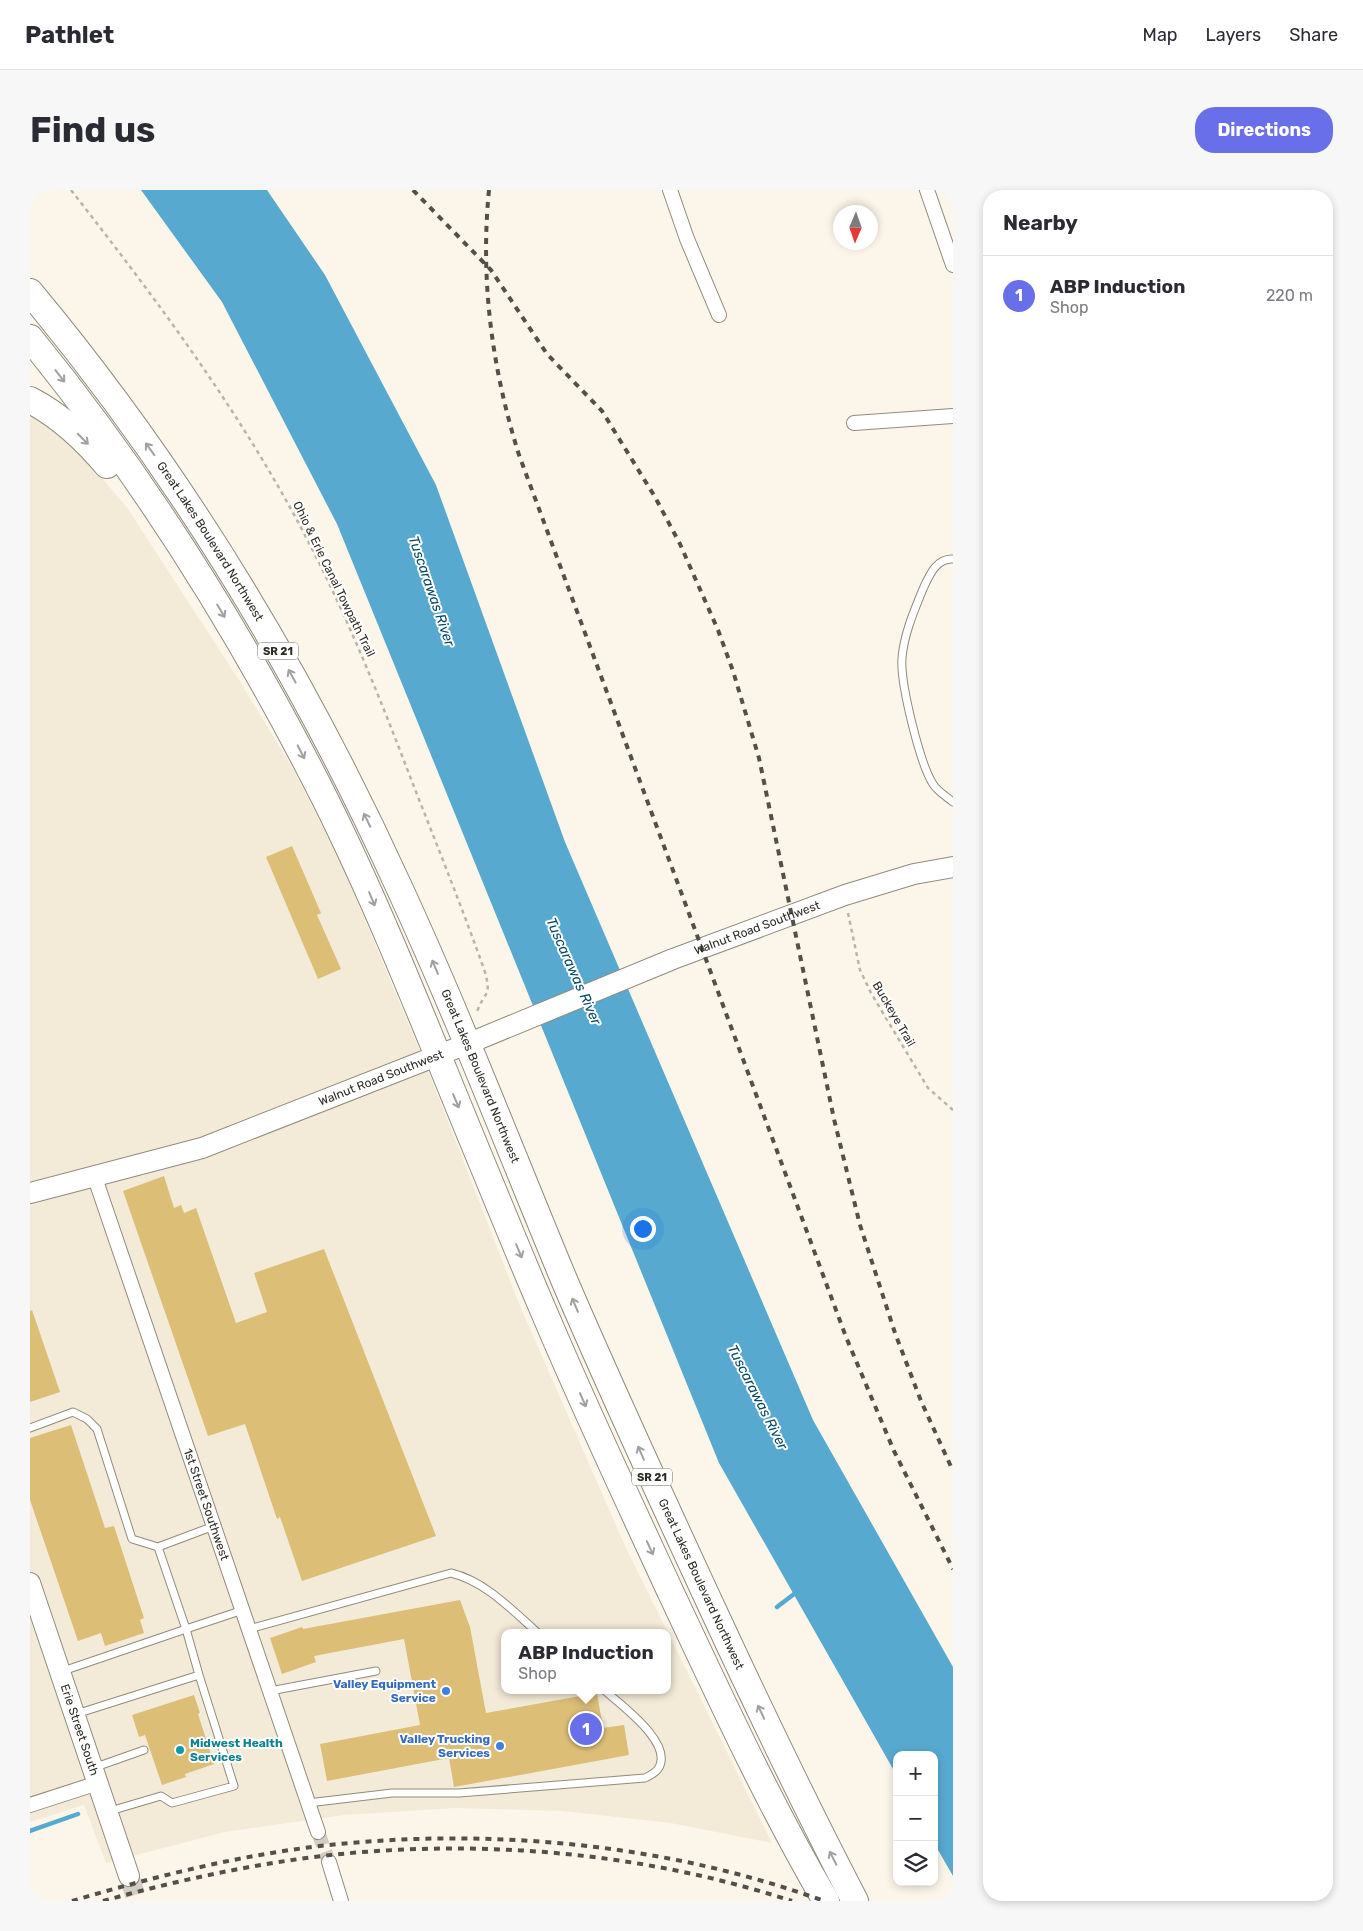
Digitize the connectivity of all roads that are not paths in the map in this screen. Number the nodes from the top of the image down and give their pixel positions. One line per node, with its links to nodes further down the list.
1 (670, 190): 5 (street)
2 (927, 190): 3 (street)
3 (953, 265)
4 (30, 292): 14 (highway, Great Lakes Boulevard Northwest / SR 21, one-way to 4)
5 (719, 315)
6 (30, 338): 11 (highway, SR 21, one-way to 11)
7 (30, 400): 11 (highway, one-way to 11)
8 (953, 416): 9 (street)
9 (854, 423)
10 (953, 559): 12 (lane)
11 (199, 576): 15 (highway, SR 21, one-way to 15)
12 (953, 802)
13 (953, 867): 14 (main road, Walnut Road Southwest)
14 (467, 1044): 15 (main road, Walnut Road Southwest); 42 (highway, Great Lakes Boulevard Northwest / SR 21, one-way to 14)
15 (438, 1056): 16 (main road, Walnut Road Southwest); 41 (highway, SR 21, one-way to 41)
16 (94, 1175): 17 (main road, Walnut Road Southwest); 19 (street, 1st Street Southwest)
17 (30, 1193)
18 (30, 1428): 20 (lane)
19 (214, 1526): 20 (lane); 22 (street, 1st Street Southwest)
20 (158, 1547): 23 (lane)
21 (30, 1583): 27 (main road, Erie Street South)
22 (243, 1610): 23 (lane); 24 (street, 1st Street Southwest)
23 (186, 1629): 27 (lane); 28 (lane)
24 (249, 1629): 25 (lane); 29 (street, 1st Street Southwest)
25 (533, 1629)
26 (376, 1671): 29 (lane)
27 (60, 1672): 31 (main road, Erie Street South)
28 (199, 1675): 31 (lane); 36 (lane)
29 (270, 1691): 34 (street, 1st Street Southwest)
30 (608, 1694): 34 (lane)
31 (75, 1715): 33 (main road, Erie Street South)
32 (144, 1750): 33 (lane)
33 (95, 1776): 35 (street); 36 (main road, Erie Street South)
34 (308, 1803): 37 (street, 1st Street Southwest)
35 (30, 1805)
36 (108, 1811): 39 (main road, Erie Street South)
37 (318, 1832)
38 (329, 1862): 40 (street)
39 (129, 1876)
40 (341, 1901)
41 (826, 1901)
42 (855, 1901)

